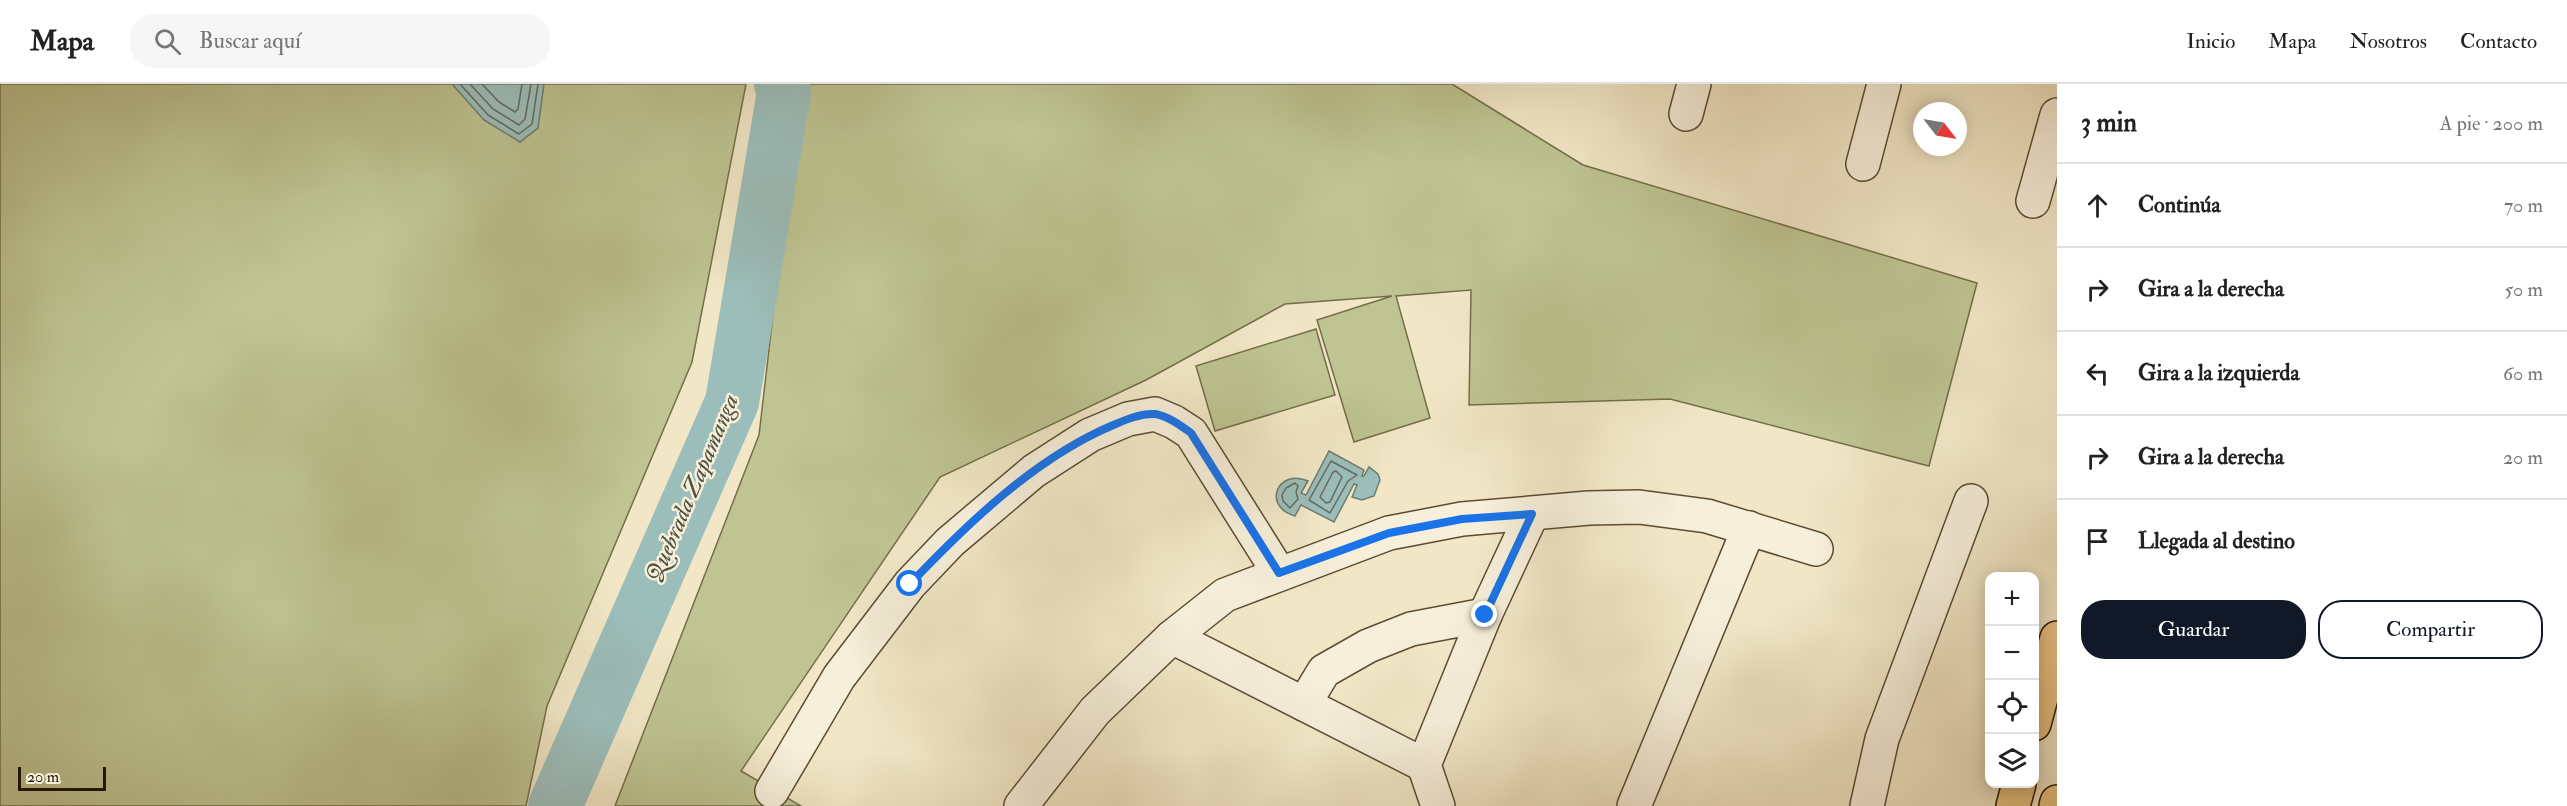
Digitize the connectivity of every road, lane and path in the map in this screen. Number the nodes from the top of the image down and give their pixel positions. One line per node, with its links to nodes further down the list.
1 (1884, 84): 3 (street)
2 (2057, 115): 4 (street)
3 (1863, 165)
4 (2033, 201)
5 (1971, 501): 15 (street)
6 (1532, 514): 7 (street); 9 (street); 10 (street)
7 (1749, 528): 8 (street); 21 (street)
8 (1816, 549)
9 (1279, 573): 11 (street); 18 (street)
10 (1485, 615): 13 (street); 16 (street)
11 (1172, 638): 13 (street); 19 (street)
12 (2057, 638): 14 (main road)
13 (1304, 704): 16 (street)
14 (2039, 705)
15 (1882, 739): 22 (street); 23 (street)
16 (1424, 765): 20 (street)
17 (2018, 788): 24 (main road)
18 (772, 791)
19 (1022, 806)
20 (1438, 806)
21 (1634, 806)
22 (1853, 806)
23 (1867, 806)
24 (2013, 806)

